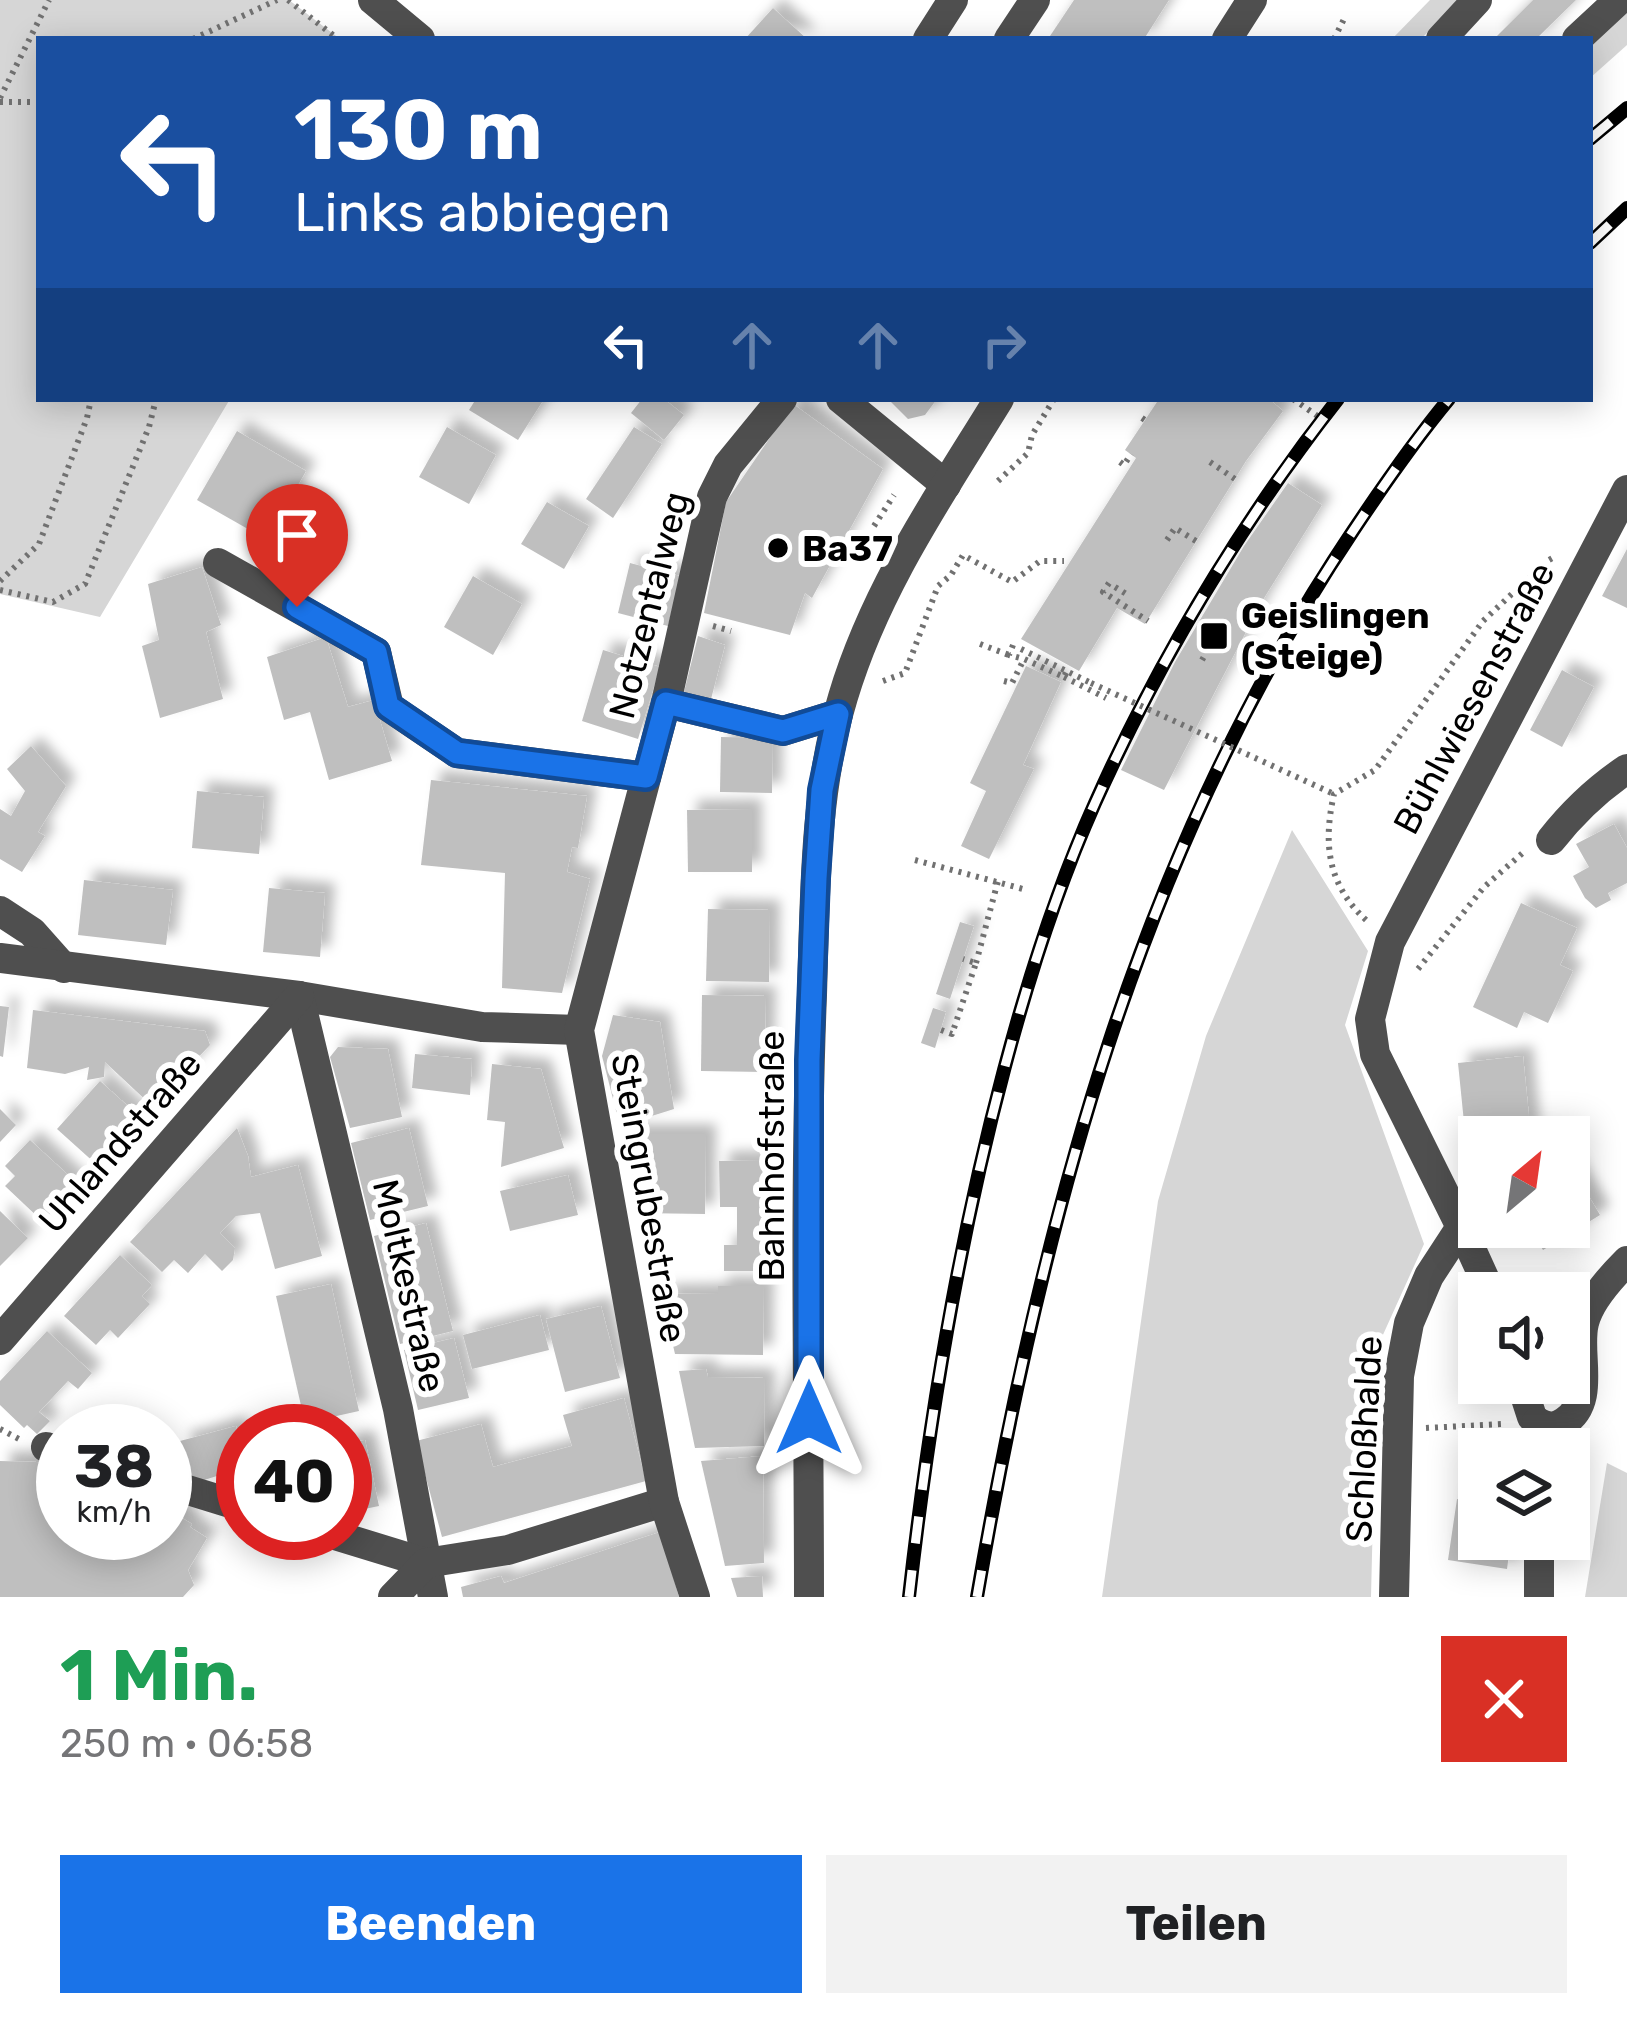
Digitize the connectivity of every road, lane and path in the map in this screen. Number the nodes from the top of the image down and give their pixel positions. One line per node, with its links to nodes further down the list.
1 (49, 0): 20 (path)
2 (277, 0): 11 (path)
3 (288, 0): 12 (path)
4 (373, 0): 13 (street)
5 (953, 0): 14 (street)
6 (1034, 0): 15 (street)
7 (1252, 0): 16 (street)
8 (1477, 0): 18 (street)
9 (1619, 0): 19 (street)
10 (1345, 17): 17 (path)
11 (199, 36)
12 (334, 36)
13 (416, 36)
14 (930, 36)
15 (1011, 36)
16 (1229, 36)
17 (1336, 36)
18 (1444, 36)
19 (1580, 36)
20 (0, 100): 21 (path)
21 (36, 102)
22 (91, 402): 44 (path)
23 (155, 402): 44 (path)
24 (780, 402): 53 (street, Notzentalweg)
25 (845, 402): 35 (street)
26 (997, 402): 35 (street, Bahnhofstraße)
27 (1052, 402): 34 (path)
28 (1297, 402): 29 (path)
29 (1329, 424)
30 (1131, 454): 31 (path)
31 (1120, 462)
32 (1210, 462): 33 (path)
33 (1235, 479)
34 (998, 481)
35 (946, 485): 54 (street, Bahnhofstraße)
36 (1627, 490): 39 (street, Bühlwiesenstraße)
37 (894, 495): 38 (path)
38 (874, 526)
39 (1606, 528): 57 (path); 63 (street, Bühlwiesenstraße)
40 (1167, 540): 41 (path)
41 (1196, 542)
42 (1064, 561): 54 (path)
43 (218, 562): 56 (street, Notzentalweg)
44 (0, 585)
45 (1128, 595): 46 (path)
46 (1148, 621)
47 (980, 644): 48 (path)
48 (1009, 656): 49 (path); 50 (path)
49 (1024, 658): 50 (path); 51 (path)
50 (1065, 674): 52 (path); 57 (path, bridge)
51 (1004, 681)
52 (1106, 698)
53 (666, 703): 54 (street); 56 (street, Notzentalweg)
54 (841, 705): 86 (street, Bahnhofstraße)
55 (1627, 769): 58 (street)
56 (646, 777): 70 (street, Notzentalweg)
57 (1334, 794): 63 (path)
58 (1551, 840): 68 (path)
59 (916, 860): 60 (path)
60 (998, 881): 61 (path); 66 (path)
61 (1023, 889)
62 (0, 911): 67 (street)
63 (1390, 942): 72 (street, Bühlwiesenstraße)
64 (0, 958): 67 (street, Steingrubestraße)
65 (963, 959): 66 (path)
66 (976, 963): 71 (path)
67 (64, 968): 69 (street, Steingrubestraße)
68 (1413, 976)
69 (299, 996): 70 (street, Steingrubestraße); 75 (street, Uhlandstraße); 82 (street, Moltkestraße)
70 (579, 1030): 79 (street, Steingrubestraße)
71 (940, 1030)
72 (1458, 1221)
73 (1458, 1232): 87 (street, Schloßhalde)
74 (1627, 1261): 78 (street)
75 (0, 1340)
76 (1456, 1427): 77 (path)
77 (1471, 1428)
78 (1544, 1428)
79 (664, 1502): 82 (street); 85 (street, Steingrubestraße)
80 (372, 1546): 82 (street)
81 (1539, 1560): 88 (street)
82 (426, 1563): 83 (street); 84 (street, Moltkestraße)
83 (393, 1597)
84 (433, 1597)
85 (695, 1597)
86 (808, 1597)
87 (1394, 1597)
88 (1539, 1597)

